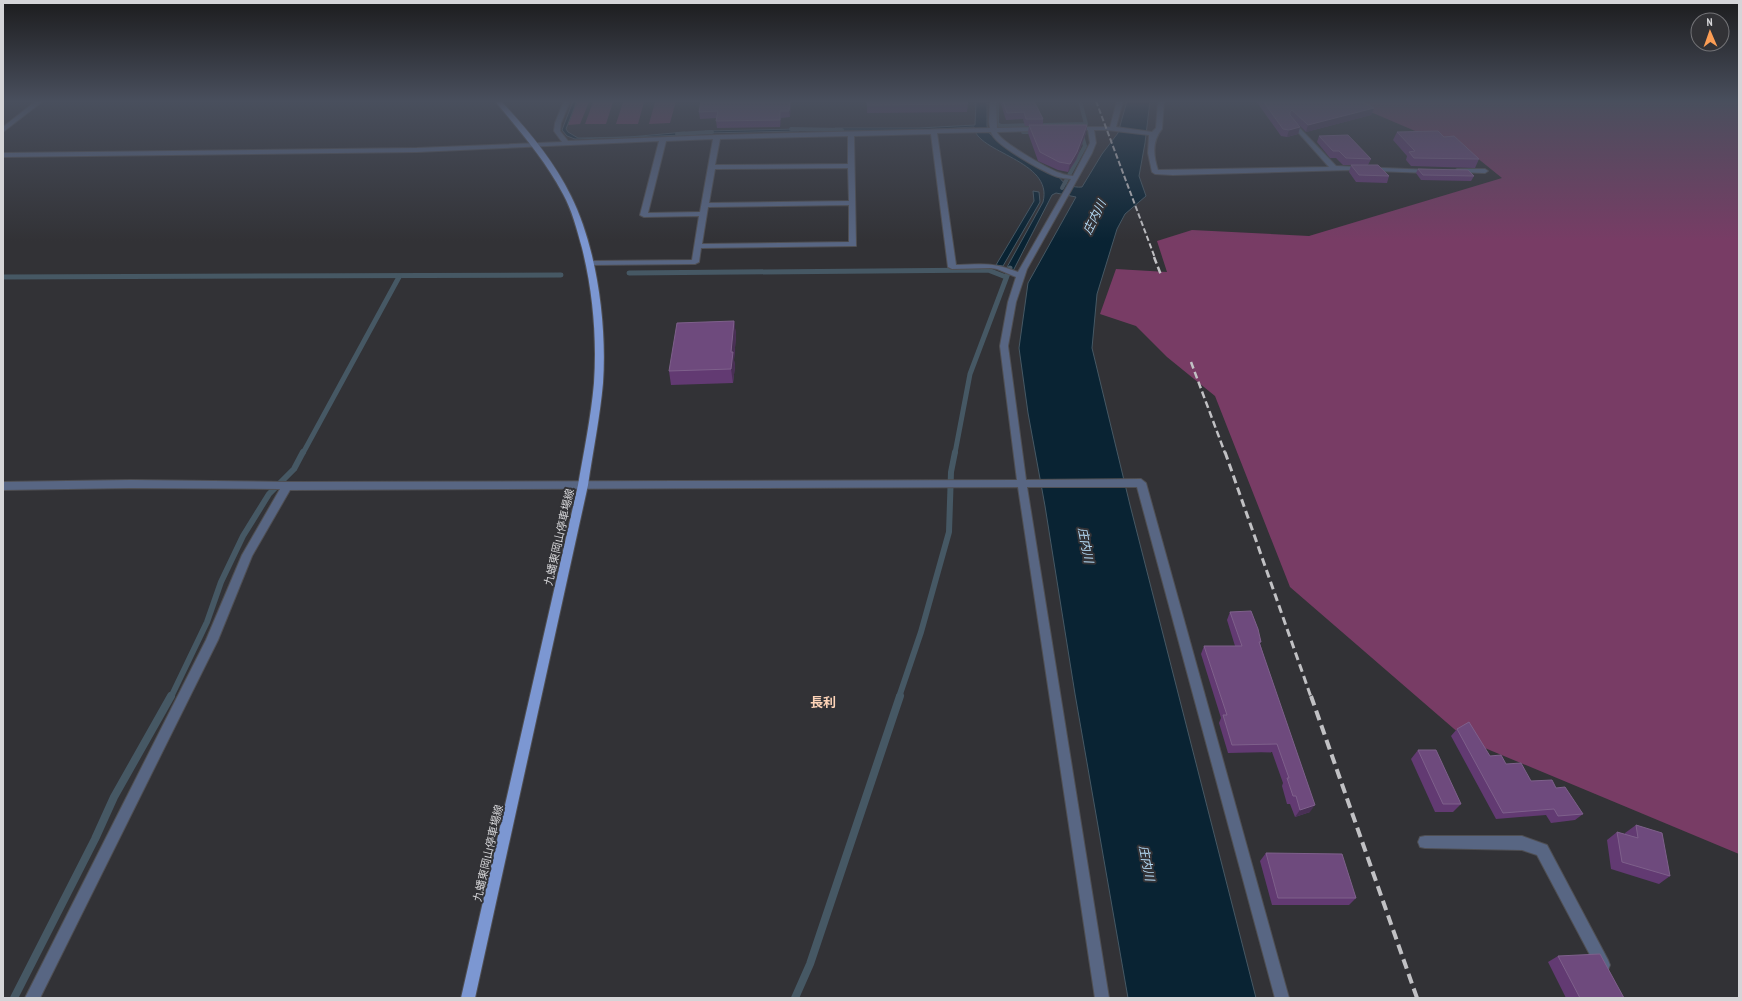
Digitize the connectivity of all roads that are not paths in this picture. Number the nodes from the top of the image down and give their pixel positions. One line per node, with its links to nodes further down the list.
1 (468, 148): 11 (street)
2 (539, 148): 23 (main road, 九蟠東岡山停車場線)
3 (661, 148): 21 (street)
4 (715, 148): 13 (street)
5 (851, 148): 12 (street)
6 (936, 148): 24 (street)
7 (1009, 148): 18 (street)
8 (1090, 148): 18 (street)
9 (1151, 148): 14 (street)
10 (1316, 148): 14 (street)
11 (3, 155)
12 (852, 166): 13 (street); 19 (street)
13 (711, 167): 20 (street)
14 (1334, 168): 15 (street)
15 (1434, 171)
16 (1448, 171): 17 (street)
17 (1485, 171)
18 (1073, 180): 24 (street)
19 (852, 203): 20 (street); 22 (street)
20 (706, 205): 21 (street)
21 (704, 214): 22 (street)
22 (698, 246): 23 (street)
23 (590, 263): 26 (main road, 九蟠東岡山停車場線)
24 (1018, 275): 25 (street)
25 (1027, 484): 26 (street); 33 (street); 34 (street)
26 (583, 485): 28 (street); 32 (main road, 九蟠東岡山停車場線)
27 (3, 486): 28 (street)
28 (283, 486): 31 (street)
29 (1425, 842): 30 (street)
30 (1610, 978)
31 (32, 998)
32 (468, 998)
33 (1102, 998)
34 (1282, 998)

